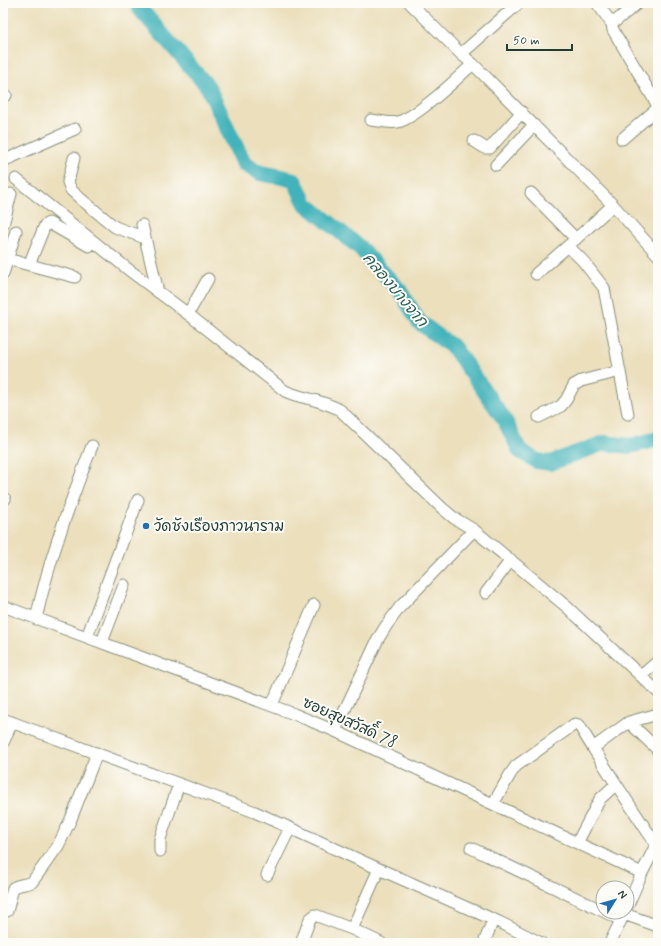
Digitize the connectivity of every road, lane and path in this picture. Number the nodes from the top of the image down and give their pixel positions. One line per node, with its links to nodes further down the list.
1 (410, 3): 6 (street)
2 (597, 3): 5 (street)
3 (638, 3): 5 (street)
4 (515, 4): 6 (street)
5 (612, 24): 8 (street)
6 (461, 54): 7 (street)
7 (473, 64): 9 (street); 10 (street)
8 (658, 107): 13 (street)
9 (522, 112): 11 (street); 14 (street)
10 (371, 120)
11 (534, 125): 17 (street); 21 (street)
12 (75, 129): 16 (street)
13 (622, 139)
14 (474, 141)
15 (74, 158): 25 (street)
16 (3, 161)
17 (496, 165)
18 (16, 179): 35 (street)
19 (531, 193): 26 (street)
20 (8, 196): 22 (street)
21 (613, 205): 26 (street); 28 (street)
22 (3, 222)
23 (142, 225): 25 (street)
24 (3, 236): 29 (street)
25 (145, 238): 35 (street)
26 (572, 243): 32 (street); 37 (street)
27 (89, 246): 30 (street)
28 (658, 254)
29 (8, 259): 30 (street); 31 (street)
30 (29, 265): 33 (street)
31 (3, 274)
32 (536, 274)
33 (75, 278)
34 (208, 279): 36 (street)
35 (158, 292): 36 (street)
36 (188, 314): 42 (street)
37 (620, 371): 38 (street); 39 (street)
38 (628, 414)
39 (539, 417)
40 (92, 446): 48 (street)
41 (138, 500): 49 (street)
42 (474, 530): 43 (street); 58 (street)
43 (511, 560): 45 (street); 52 (street)
44 (124, 585): 50 (street)
45 (486, 593)
46 (314, 604): 54 (street)
47 (3, 606): 48 (street, ซอยสุขสวัสดิ์ 78)
48 (36, 619): 49 (street, ซอยสุขสวัสดิ์ 78)
49 (87, 637): 50 (street, ซอยสุขสวัสดิ์ 78)
50 (102, 642): 54 (street, ซอยสุขสวัสดิ์ 78)
51 (658, 661): 52 (street)
52 (641, 676): 53 (street)
53 (658, 692)
54 (272, 705): 58 (street, ซอยสุขสวัสดิ์ 78)
55 (658, 714): 57 (street)
56 (8, 720): 59 (street); 62 (street)
57 (629, 722): 60 (street); 61 (street)
58 (335, 731): 65 (street, ซอยสุขสวัสดิ์ 78)
59 (3, 744)
60 (593, 748): 64 (street); 65 (street)
61 (658, 750)
62 (97, 753): 63 (street); 75 (street)
63 (179, 784): 66 (street); 69 (street)
64 (616, 784): 67 (street); 71 (street)
65 (493, 804): 67 (street, ซอยสุขสวัสดิ์ 78)
66 (290, 828): 70 (street); 72 (street)
67 (577, 843): 71 (street, ซอยสุขสวัสดิ์ 78)
68 (471, 848): 74 (street)
69 (160, 852)
70 (379, 869): 77 (street); 80 (street)
71 (642, 873): 73 (street)
72 (267, 875)
73 (635, 889)
74 (595, 908)
75 (7, 911)
76 (635, 917): 79 (street)
77 (493, 920): 83 (street); 84 (street)
78 (621, 920): 85 (street)
79 (658, 926)
80 (352, 929): 81 (street); 82 (street)
81 (301, 943)
82 (381, 943)
83 (484, 943)
84 (541, 943)
85 (610, 943)

